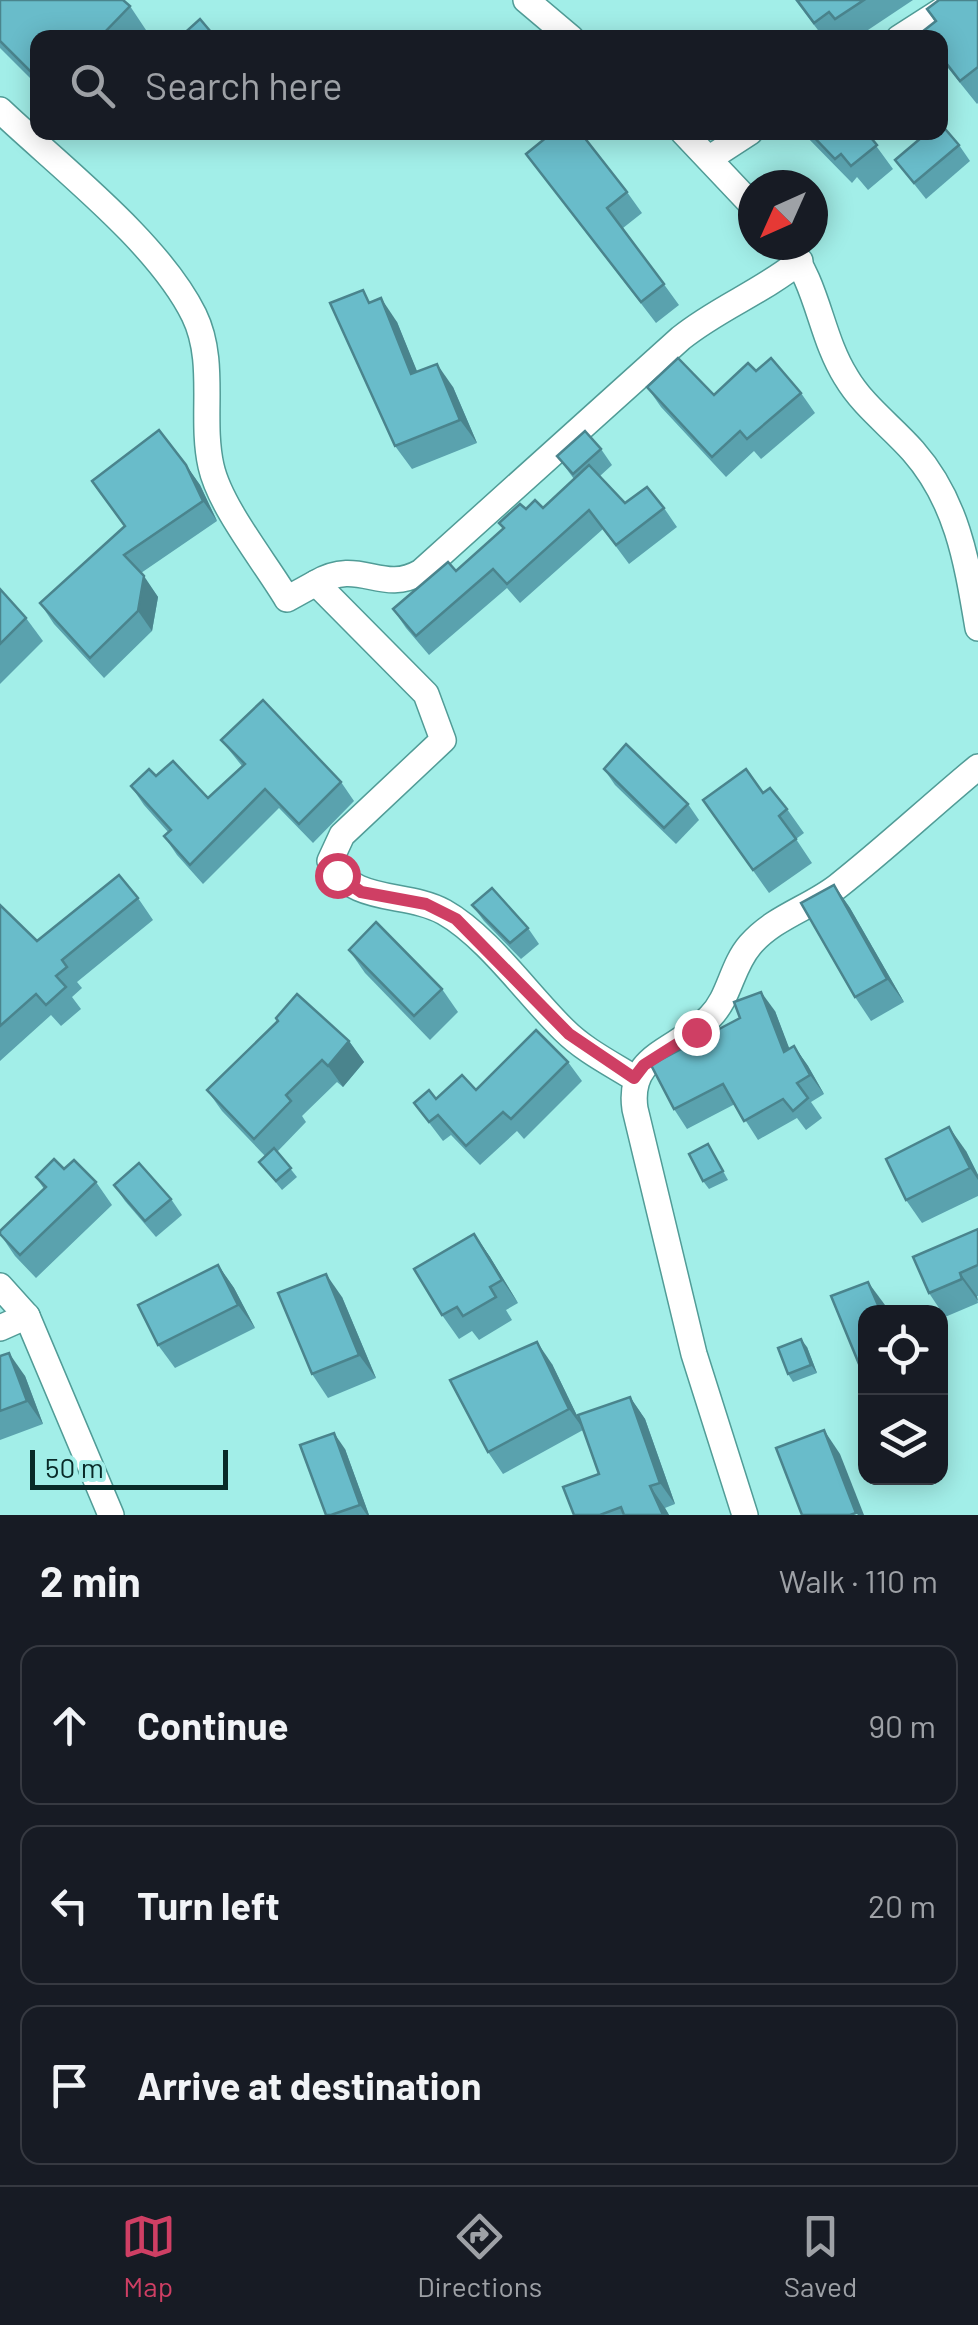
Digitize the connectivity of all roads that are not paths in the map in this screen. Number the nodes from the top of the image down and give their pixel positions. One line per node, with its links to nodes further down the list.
1 (526, 0): 3 (street)
2 (949, 6): 4 (street)
3 (562, 30)
4 (912, 30)
5 (0, 110): 6 (street)
6 (30, 139)
7 (31, 140): 14 (street)
8 (691, 140): 10 (street)
9 (738, 140): 10 (street)
10 (710, 158): 11 (street)
11 (738, 189)
12 (787, 260): 14 (street)
13 (796, 260): 15 (street)
14 (316, 583): 17 (street)
15 (978, 628)
16 (978, 767): 17 (street)
17 (634, 1078): 22 (street)
18 (0, 1286): 19 (street)
19 (27, 1316): 20 (street); 21 (street)
20 (0, 1328)
21 (112, 1515)
22 (744, 1515)

